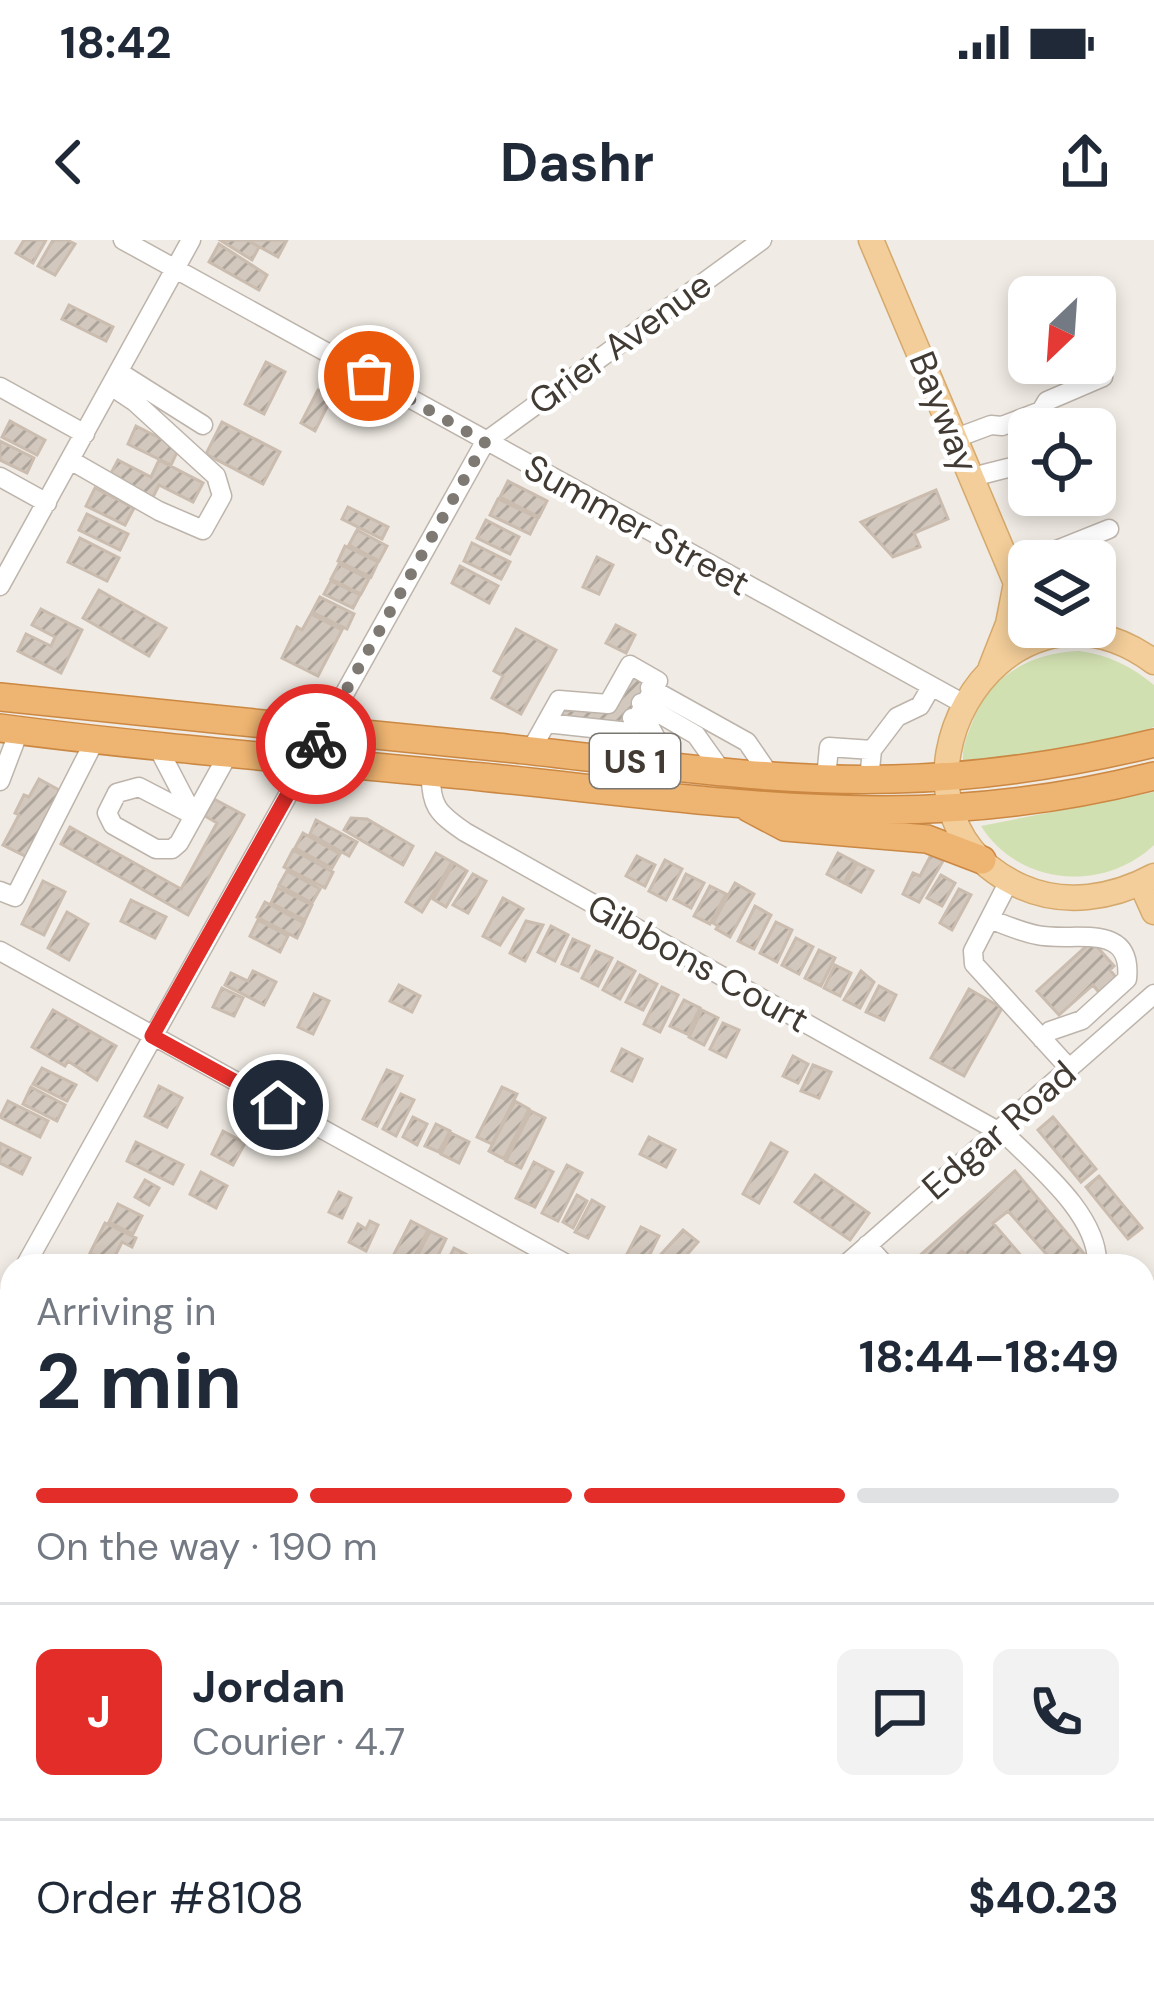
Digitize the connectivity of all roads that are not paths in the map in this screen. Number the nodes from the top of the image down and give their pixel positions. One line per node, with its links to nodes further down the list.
1 (123, 240): 5 (street, Summer Street)
2 (191, 240): 5 (street)
3 (762, 240): 12 (street, Grier Avenue)
4 (872, 240): 11 (main road, Bayway)
5 (176, 267): 6 (street); 12 (street, Summer Street)
6 (115, 379): 9 (street); 10 (street); 13 (street)
7 (1086, 384): 11 (street)
8 (0, 387): 10 (street)
9 (203, 425)
10 (85, 434): 13 (street)
11 (956, 438): 16 (main road, Bayway)
12 (485, 442): 27 (street, Summer Street); 32 (street, Grier Avenue)
13 (70, 460): 17 (street)
14 (1008, 467): 16 (street)
15 (0, 477): 17 (street)
16 (971, 478): 20 (main road, Bayway)
17 (47, 503): 21 (street)
18 (1109, 529): 19 (street)
19 (1090, 540)
20 (1008, 561)
21 (0, 586)
22 (1008, 625): 26 (main road)
23 (1116, 641): 25 (main road)
24 (1022, 648): 26 (main road)
25 (1151, 653)
26 (991, 669): 30 (main road)
27 (931, 687): 30 (street, Summer Street); 37 (street)
28 (0, 697): 32 (highway, US 1)
29 (626, 703): 36 (street); 40 (street); 41 (street); 42 (street); 44 (street)
30 (964, 704): 45 (main road)
31 (10, 729): 33 (highway, US 1); 49 (street)
32 (324, 729): 36 (highway, US 1); 39 (street, Grier Avenue)
33 (96, 738): 35 (highway, US 1); 56 (street)
34 (1154, 743): 45 (highway, US 1)
35 (156, 744): 38 (highway, US 1); 52 (street)
36 (532, 750): 40 (highway, US 1)
37 (872, 750): 47 (street); 48 (street)
38 (230, 752): 39 (highway, US 1); 52 (street)
39 (307, 759): 43 (highway, US 1); 63 (street, Grier Avenue)
40 (621, 760): 41 (highway, US 1)
41 (671, 766): 42 (highway, US 1)
42 (721, 770): 44 (highway, US 1)
43 (431, 772): 50 (highway, US 1); 66 (street, Gibbons Court)
44 (769, 774): 47 (highway, US 1)
45 (946, 776): 48 (highway, US 1); 51 (main road)
46 (1154, 776): 51 (highway)
47 (826, 778): 48 (highway, US 1)
48 (869, 779)
49 (0, 781)
50 (740, 803): 51 (highway, US 1); 53 (highway)
51 (951, 808): 53 (main road)
52 (193, 815): 52 (street)
53 (982, 860): 55 (main road)
54 (1148, 880): 57 (main road); 58 (main road)
55 (1010, 881): 57 (main road); 59 (street)
56 (8, 894)
57 (1055, 897): 60 (street)
58 (1154, 912)
59 (990, 920): 60 (street); 64 (street)
60 (1051, 937): 64 (street)
61 (0, 951): 63 (street)
62 (1154, 994): 65 (street, Edgar Road)
63 (152, 1036): 68 (street, Grier Avenue); 69 (street)
64 (1042, 1039): 65 (street)
65 (1069, 1068): 66 (street, Edgar Road)
66 (998, 1129): 67 (street, Edgar Road); 72 (street, Gibbons Court)
67 (868, 1245): 70 (street, Edgar Road); 71 (street)
68 (32, 1254)
69 (547, 1254)
70 (858, 1254)
71 (876, 1254)
72 (1097, 1254)

